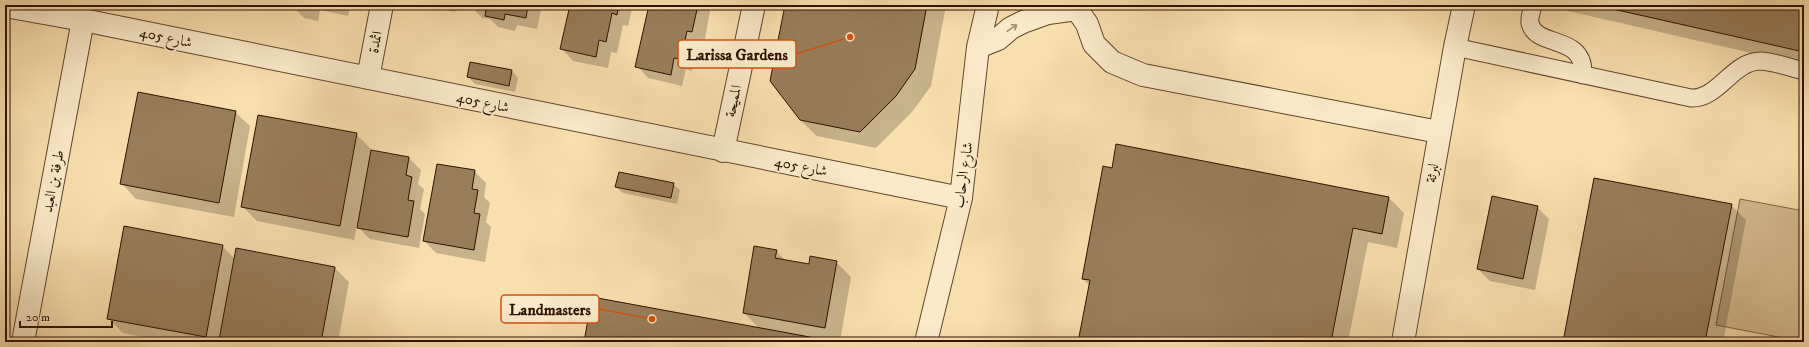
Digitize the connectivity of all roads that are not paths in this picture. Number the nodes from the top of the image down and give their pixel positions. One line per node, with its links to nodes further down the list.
1 (382, 5): 13 (street, اثمدة)
2 (754, 5): 15 (street, المميحة)
3 (988, 5): 9 (street, شارع الرحاب)
4 (1464, 5): 10 (street, لبرثة)
5 (1533, 5): 12 (lane)
6 (5, 6): 8 (street, شارع 405)
7 (1075, 7): 9 (street, one-way to 7); 14 (street)
8 (84, 20): 13 (street, شارع 405); 17 (street, طرفة بن العبد)
9 (978, 47): 16 (street, شارع الرحاب)
10 (1455, 47): 12 (lane); 14 (street, لبرثة)
11 (1804, 71): 12 (lane)
12 (1583, 75)
13 (368, 78): 15 (street, شارع 405)
14 (1440, 132): 19 (street, لبرثة)
15 (722, 151): 16 (street, شارع 405)
16 (961, 198): 18 (street, شارع الرحاب)
17 (23, 342)
18 (926, 342)
19 (1403, 342)

